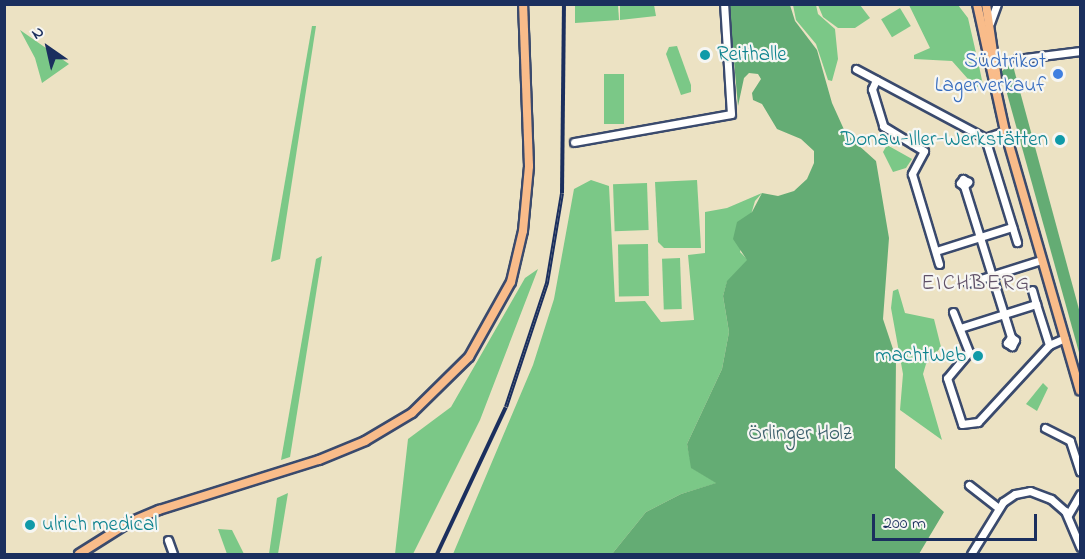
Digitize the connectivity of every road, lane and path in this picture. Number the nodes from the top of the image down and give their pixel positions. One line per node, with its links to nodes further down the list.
1 (523, 4): 41 (main road)
2 (724, 4): 14 (street)
3 (977, 4): 11 (main road)
4 (986, 4): 6 (main road)
5 (997, 4): 6 (street)
6 (990, 25): 11 (main road)
7 (1080, 51): 8 (street)
8 (1017, 59)
9 (856, 69): 10 (street)
10 (876, 80): 13 (street); 19 (street)
11 (997, 92): 12 (main road)
12 (1005, 131): 13 (street); 20 (main road)
13 (985, 138): 16 (street)
14 (574, 142)
15 (964, 186): 17 (street)
16 (1012, 227): 17 (street); 18 (street)
17 (980, 237): 19 (street); 22 (street)
18 (1017, 242)
19 (936, 250): 21 (street)
20 (1041, 260): 22 (street); 30 (main road)
21 (939, 264)
22 (991, 275): 23 (street); 27 (street)
23 (968, 283)
24 (1032, 290): 25 (street)
25 (1036, 304): 27 (street); 31 (street)
26 (952, 312): 28 (street)
27 (1007, 314): 28 (street); 29 (street)
28 (960, 328): 31 (street)
29 (1011, 337)
30 (1065, 338): 31 (street); 32 (main road)
31 (1049, 345)
32 (1080, 390)
33 (1045, 428): 34 (street)
34 (1080, 471)
35 (969, 485): 37 (street)
36 (1080, 494): 38 (street)
37 (998, 508): 38 (street); 43 (street)
38 (1068, 515): 40 (street)
39 (168, 540): 42 (street)
40 (1080, 547)
41 (79, 555)
42 (173, 555)
43 (971, 555)

